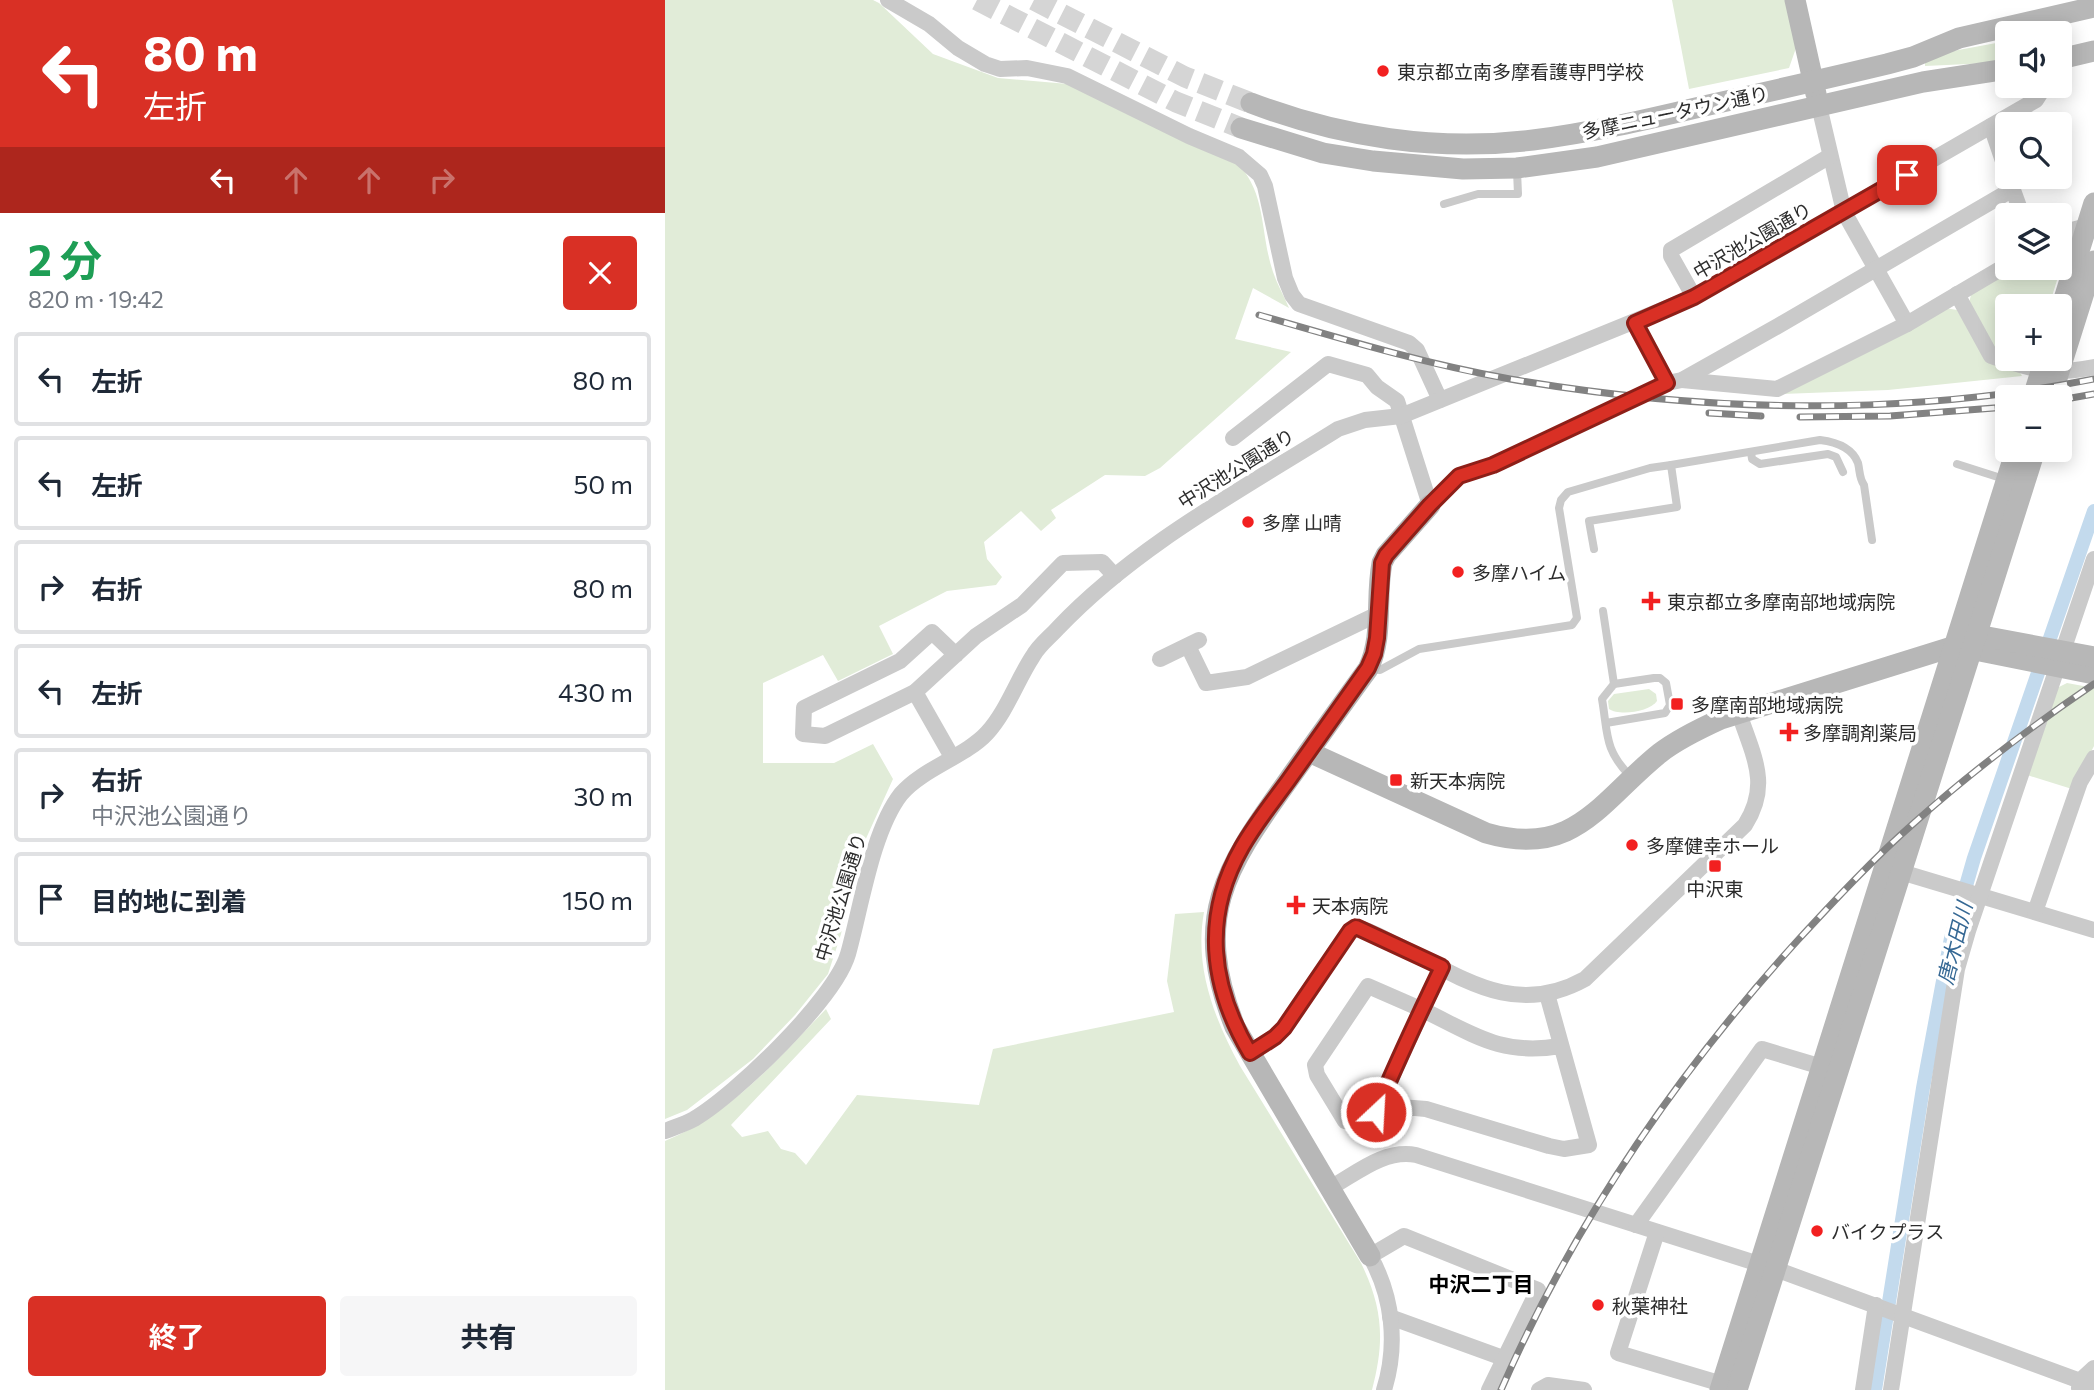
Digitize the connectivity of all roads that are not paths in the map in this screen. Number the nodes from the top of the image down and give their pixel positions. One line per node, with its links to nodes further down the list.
1 (888, 0): 37 (street)
2 (1795, 0): 7 (main road)
3 (2088, 11): 7 (main road, 多摩ニュータウン通り)
4 (2094, 51): 5 (main road)
5 (2072, 56)
6 (1995, 71): 10 (main road, 多摩ニュータウン通り)
7 (1813, 81): 10 (main road); 11 (main road, 多摩ニュータウン通り)
8 (2037, 98): 12 (street, 中沢池公園通り)
9 (1251, 103): 11 (main road, 多摩ニュータウン通り)
10 (1819, 106): 15 (main road, 多摩ニュータウン通り); 16 (street)
11 (1638, 121): 15 (main road)
12 (1991, 126): 14 (street); 21 (street, 中沢池公園通り)
13 (1241, 128): 17 (main road, 多摩ニュータウン通り)
14 (1995, 137)
15 (1645, 147): 17 (main road, 多摩ニュータウン通り)
16 (1830, 156): 21 (street); 29 (street)
17 (1517, 168): 20 (lane)
18 (1995, 189): 25 (street)
19 (2094, 203): 22 (main road)
20 (1444, 204)
21 (1844, 212): 25 (street); 29 (street, 中沢池公園通り)
22 (2087, 226): 23 (street); 28 (main road)
23 (2072, 230)
24 (2094, 261): 30 (main road)
25 (1877, 269): 32 (street); 36 (street)
26 (1995, 272): 27 (street)
27 (1957, 294): 32 (street); 33 (street)
28 (2066, 294)
29 (1694, 297): 31 (street, 中沢池公園通り)
30 (2072, 312)
31 (1635, 323): 36 (street); 37 (street, 中沢池公園通り)
32 (1907, 324): 36 (street)
33 (1995, 357)
34 (2072, 367): 35 (street)
35 (2094, 367)
36 (1675, 381): 47 (street)
37 (1440, 400): 38 (street, 中沢池公園通り)
38 (1401, 416): 39 (street); 47 (street); 51 (street, 中沢池公園通り)
39 (1233, 438)
40 (1751, 452): 44 (lane); 45 (lane); 48 (lane)
41 (2012, 462): 46 (main road)
42 (2031, 462): 54 (main road)
43 (1957, 464): 46 (lane)
44 (1671, 465): 49 (lane); 59 (lane)
45 (1843, 472)
46 (2007, 480): 54 (main road)
47 (1430, 505): 53 (main road)
48 (1872, 540)
49 (1594, 549)
50 (2094, 559): 56 (street)
51 (1115, 576): 55 (street); 66 (street, 中沢池公園通り)
52 (1603, 611): 61 (lane)
53 (1378, 614): 58 (street); 59 (main road)
54 (1968, 644): 56 (main road); 63 (main road); 69 (main road); 78 (main road)
55 (956, 655): 62 (street); 62 (street)
56 (2048, 657): 57 (main road); 60 (main road); 70 (street)
57 (2094, 657)
58 (1160, 659)
59 (1368, 668): 65 (main road)
60 (2094, 674)
61 (1614, 684): 64 (lane); 64 (lane)
62 (915, 692): 66 (street)
63 (1739, 713): 68 (main road); 74 (street)
64 (1606, 723): 68 (lane)
65 (1309, 751): 68 (main road); 77 (main road)
66 (952, 757): 80 (street, 中沢池公園通り)
67 (2094, 758): 71 (street)
68 (1633, 778)
69 (1901, 872): 70 (street); 85 (main road)
70 (1970, 893): 71 (street); 87 (street)
71 (2035, 912): 72 (street)
72 (2094, 930)
73 (1442, 967): 74 (street); 75 (street); 77 (street)
74 (1547, 994): 76 (street)
75 (1422, 1010): 76 (street); 79 (street); 79 (street)
76 (1560, 1046): 79 (street)
77 (1250, 1053): 81 (main road)
78 (1822, 1067): 82 (street); 85 (main road)
79 (1376, 1112)
80 (665, 1131)
81 (1330, 1188): 82 (street); 84 (main road)
82 (1636, 1225): 83 (street)
83 (1657, 1232): 85 (street); 92 (street)
84 (1370, 1256): 88 (street); 89 (street)
85 (1767, 1266): 86 (street); 92 (main road)
86 (1878, 1305): 87 (street); 97 (street)
87 (1900, 1313): 91 (street); 98 (street)
88 (1390, 1317): 89 (street); 93 (street)
89 (1503, 1358): 94 (street)
90 (2094, 1368): 91 (street)
91 (2084, 1386)
92 (1726, 1388)
93 (1384, 1390)
94 (1489, 1390)
95 (1539, 1390): 96 (street)
96 (1584, 1390)
97 (1863, 1390)
98 (1891, 1390)

